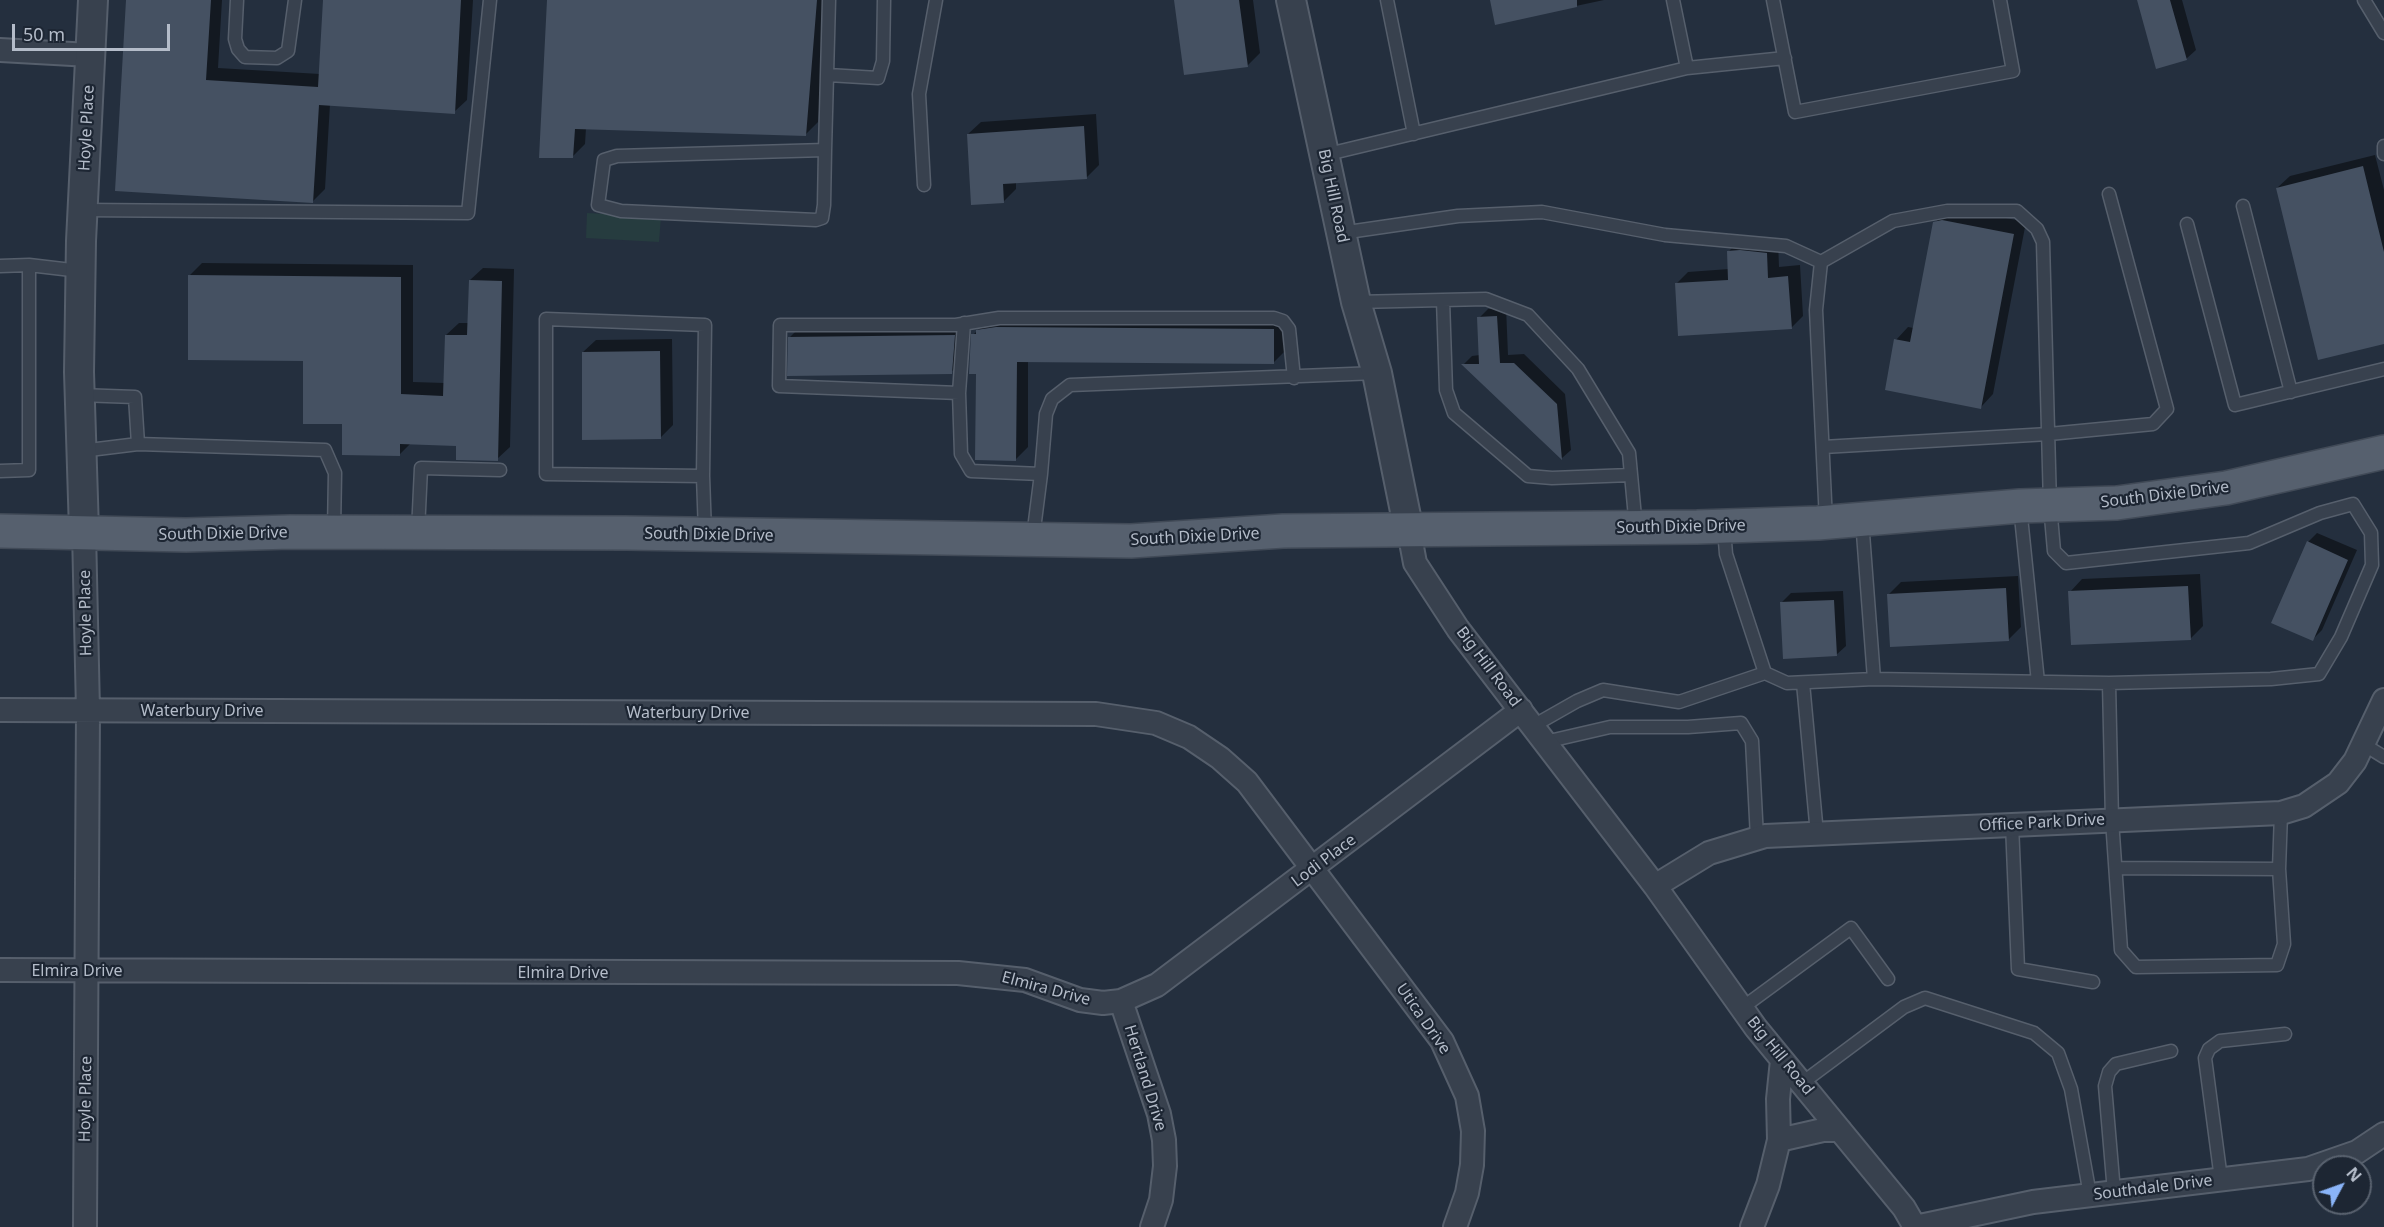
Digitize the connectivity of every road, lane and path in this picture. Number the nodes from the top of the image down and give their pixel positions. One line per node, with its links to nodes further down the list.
1 (93, 0): 16 (street, Hoyle Place)
2 (237, 0): 3 (lane)
3 (295, 0)
4 (490, 0): 28 (lane)
5 (829, 0): 19 (lane)
6 (884, 0): 19 (lane)
7 (936, 0): 25 (lane)
8 (1291, 0): 24 (street, Big Hill Road)
9 (1387, 0): 20 (lane)
10 (1673, 0): 18 (lane)
11 (1773, 0): 17 (lane)
12 (2000, 0): 17 (lane)
13 (2364, 0): 14 (lane)
14 (2384, 33)
15 (0, 50): 16 (street)
16 (90, 55): 28 (street, Hoyle Place)
17 (1785, 58): 18 (lane)
18 (1687, 68): 20 (lane)
19 (828, 75): 22 (lane)
20 (1414, 134): 24 (lane)
21 (2384, 146): 23 (lane)
22 (825, 150): 22 (lane)
23 (2384, 154)
24 (1324, 155): 30 (street, Big Hill Road)
25 (924, 185)
26 (2109, 194): 44 (lane)
27 (2243, 206): 41 (lane)
28 (82, 210): 34 (street, Hoyle Place)
29 (2187, 224): 41 (lane)
30 (1341, 233): 31 (lane); 36 (street, Big Hill Road)
31 (1821, 262): 44 (lane); 46 (lane)
32 (29, 265): 33 (lane); 34 (lane); 50 (lane)
33 (0, 266)
34 (80, 271): 43 (street, Hoyle Place)
35 (1443, 300): 36 (lane); 52 (lane); 52 (lane)
36 (1356, 302): 39 (street, Big Hill Road)
37 (964, 323): 40 (lane); 42 (lane); 42 (lane)
38 (2384, 369): 41 (lane)
39 (1377, 373): 40 (lane); 61 (street, Big Hill Road)
40 (1294, 378): 51 (lane)
41 (2291, 392)
42 (960, 393): 51 (lane)
43 (80, 395): 45 (lane); 47 (street, Hoyle Place)
44 (2049, 434): 46 (lane); 54 (lane)
45 (138, 444): 47 (lane); 62 (lane)
46 (1823, 447): 56 (lane)
47 (81, 451): 60 (street, Hoyle Place)
48 (2384, 453): 54 (main road, South Dixie Drive)
49 (500, 470): 63 (lane)
50 (0, 471)
51 (1041, 474): 65 (lane)
52 (1632, 475): 58 (lane)
53 (703, 476): 53 (lane); 64 (lane)
54 (2035, 506): 55 (main road, South Dixie Drive); 68 (lane); 70 (lane)
55 (1862, 519): 56 (main road, South Dixie Drive); 67 (lane)
56 (1826, 522): 57 (main road, South Dixie Drive)
57 (1724, 526): 58 (main road, South Dixie Drive); 66 (lane)
58 (1636, 528): 61 (main road, South Dixie Drive)
59 (0, 531): 60 (main road, South Dixie Drive)
60 (84, 531): 62 (main road, South Dixie Drive); 73 (street, Hoyle Place)
61 (1409, 531): 65 (main road, South Dixie Drive); 74 (street, Big Hill Road)
62 (334, 532): 63 (main road, South Dixie Drive)
63 (418, 532): 64 (main road, South Dixie Drive)
64 (705, 534): 65 (main road, South Dixie Drive)
65 (1033, 539)
66 (1765, 673): 69 (lane); 74 (lane)
67 (1874, 679): 68 (lane); 69 (lane)
68 (2038, 682): 70 (lane)
69 (1803, 683): 80 (lane)
70 (2109, 683): 78 (lane)
71 (2384, 700): 75 (street, Office Park Drive)
72 (0, 710): 73 (street, Waterbury Drive)
73 (88, 711): 84 (street, Waterbury Drive); 87 (street, Hoyle Place)
74 (1533, 726): 81 (lane); 84 (street, Lodi Place); 85 (street, Big Hill Road)
75 (2363, 744): 76 (lane); 77 (street, Office Park Drive)
76 (2384, 757)
77 (2281, 813): 78 (street, Office Park Drive); 83 (lane)
78 (2112, 820): 79 (street, Office Park Drive); 82 (lane)
79 (2012, 824): 80 (street, Office Park Drive); 89 (lane)
80 (1817, 834): 81 (street, Office Park Drive)
81 (1756, 838): 85 (street, Office Park Drive)
82 (2116, 868): 83 (lane); 83 (lane)
83 (2279, 869)
84 (1312, 870): 90 (street, Lodi Place); 104 (street, Utica Drive)
85 (1655, 886): 91 (street, Big Hill Road)
86 (0, 970): 87 (street, Elmira Drive)
87 (87, 970): 90 (street, Elmira Drive); 102 (street, Hoyle Place)
88 (1888, 979): 91 (lane)
89 (2093, 982)
90 (1121, 1001): 103 (street, Hertland Drive)
91 (1742, 1008): 94 (street, Big Hill Road)
92 (2284, 1034): 99 (lane)
93 (2171, 1051): 100 (lane)
94 (1782, 1060): 95 (street, Big Hill Road); 98 (street)
95 (1802, 1083): 96 (street, Big Hill Road); 101 (lane)
96 (1840, 1130): 98 (street); 106 (street, Big Hill Road)
97 (2384, 1134): 99 (street, Southdale Drive)
98 (1779, 1140): 105 (street)
99 (2221, 1179): 100 (street, Southdale Drive)
100 (2114, 1192): 101 (street, Southdale Drive)
101 (2090, 1195): 106 (street, Southdale Drive)
102 (85, 1227)
103 (1152, 1227)
104 (1455, 1227)
105 (1752, 1227)
106 (1915, 1227)

